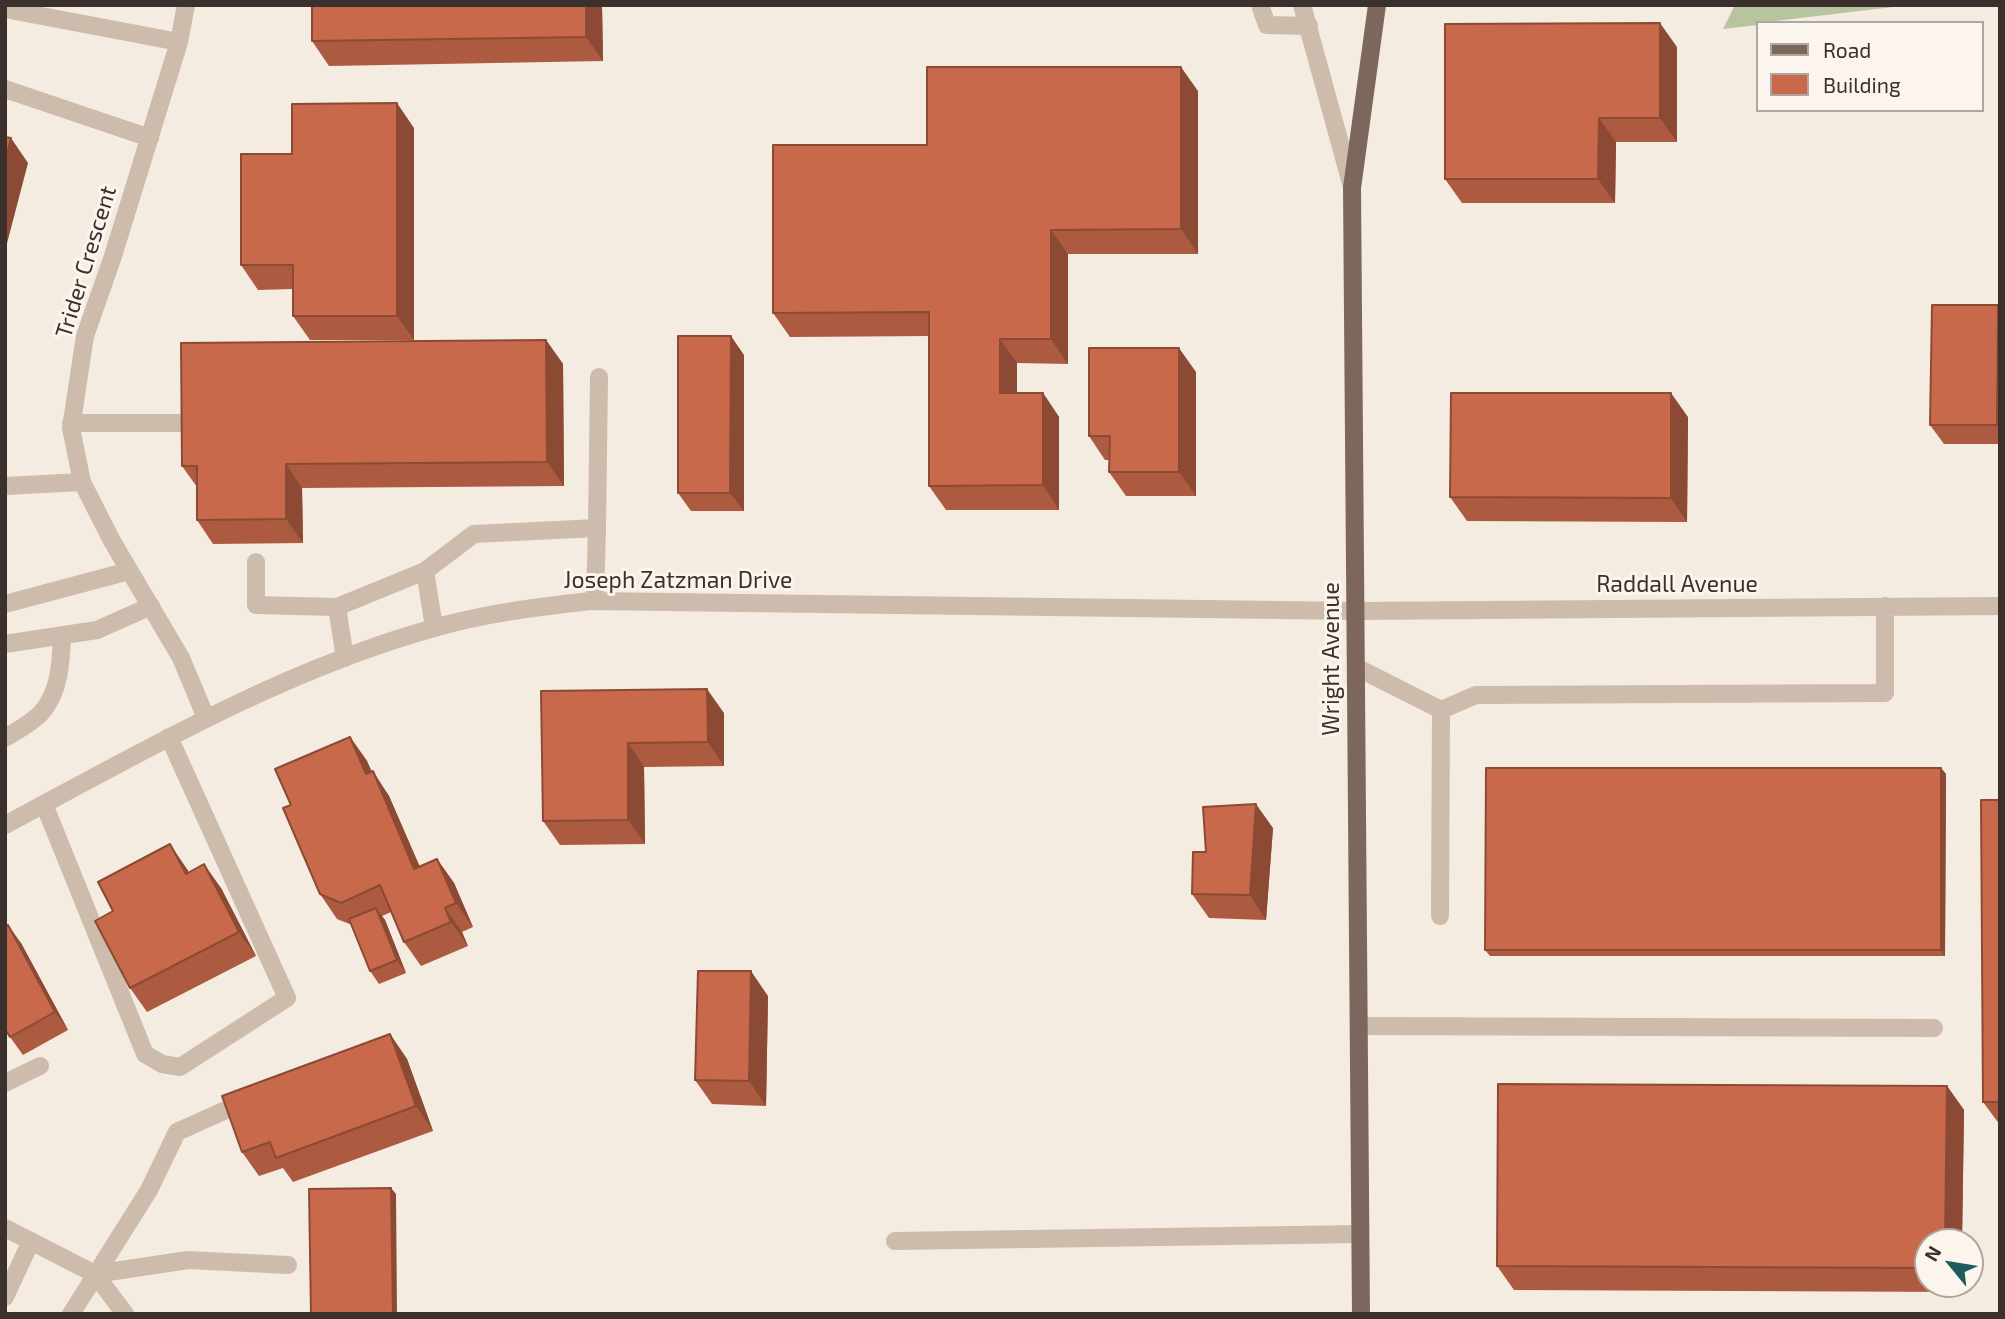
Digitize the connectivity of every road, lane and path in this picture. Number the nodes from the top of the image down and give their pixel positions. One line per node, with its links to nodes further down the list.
1 (186, 5): 7 (street, Trider Crescent)
2 (1260, 5): 6 (street)
3 (1302, 5): 6 (street)
4 (1377, 5): 10 (main road, Wright Avenue)
5 (5, 9): 7 (street)
6 (1309, 26): 10 (street)
7 (179, 42): 9 (street, Trider Crescent)
8 (5, 89): 9 (street)
9 (150, 138): 12 (street, Trider Crescent)
10 (1352, 188): 26 (main road, Wright Avenue)
11 (599, 377): 16 (street)
12 (71, 423): 13 (street); 14 (street, Trider Crescent)
13 (186, 423)
14 (82, 482): 15 (street); 18 (street, Trider Crescent)
15 (5, 486)
16 (597, 528): 19 (street); 20 (street)
17 (256, 562): 25 (street)
18 (129, 571): 21 (street); 22 (street, Trider Crescent)
19 (425, 571): 25 (street); 27 (street)
20 (595, 601): 26 (street, Joseph Zatzman Drive); 27 (street, Joseph Zatzman Drive)
21 (5, 604)
22 (151, 606): 28 (street); 33 (street, Trider Crescent)
23 (1885, 606): 24 (street, Raddall Avenue); 26 (street, Raddall Avenue); 32 (street)
24 (2000, 606)
25 (337, 607): 30 (street)
26 (1356, 611): 31 (main road, Wright Avenue)
27 (434, 627): 30 (street, Joseph Zatzman Drive)
28 (62, 635): 29 (street); 35 (street)
29 (5, 644)
30 (345, 658): 33 (street, Joseph Zatzman Drive)
31 (1356, 667): 32 (street); 39 (main road, Wright Avenue)
32 (1441, 710): 38 (street)
33 (206, 718): 34 (street, Joseph Zatzman Drive)
34 (169, 737): 36 (street, Joseph Zatzman Drive); 36 (street)
35 (5, 738)
36 (44, 804): 37 (street, Joseph Zatzman Drive)
37 (5, 825)
38 (1440, 916)
39 (1360, 1026): 40 (street); 45 (main road, Wright Avenue)
40 (1934, 1028)
41 (40, 1066): 42 (street)
42 (5, 1083)
43 (264, 1092): 50 (street)
44 (5, 1228): 46 (street)
45 (1360, 1234): 47 (street); 54 (main road, Wright Avenue)
46 (31, 1241): 49 (street); 50 (street); 51 (street)
47 (895, 1241)
48 (288, 1265): 50 (street)
49 (5, 1271)
50 (95, 1274): 52 (street); 53 (street)
51 (5, 1297)
52 (71, 1314)
53 (125, 1314)
54 (1361, 1314)

